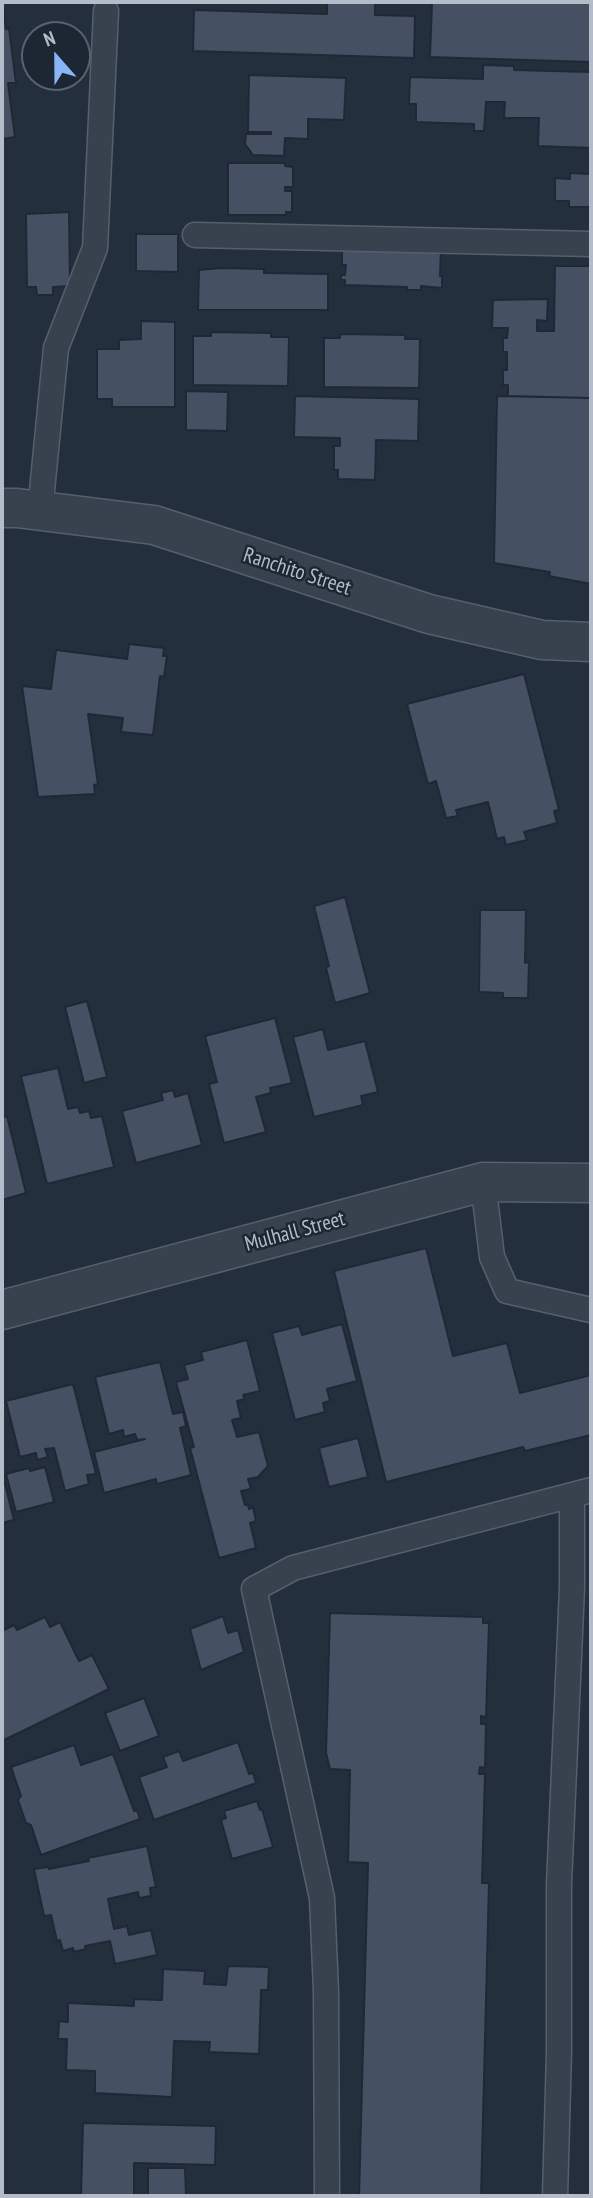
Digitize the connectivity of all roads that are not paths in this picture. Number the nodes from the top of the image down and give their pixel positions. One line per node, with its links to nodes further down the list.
1 (106, 11): 5 (lane)
2 (195, 235): 3 (lane)
3 (591, 244)
4 (2, 508): 5 (street, Ranchito Street)
5 (40, 511): 6 (street, Ranchito Street)
6 (591, 642)
7 (483, 1182): 8 (street, Mulhall Street); 9 (street, Mulhall Street); 10 (lane)
8 (591, 1183)
9 (2, 1310)
10 (591, 1310)
11 (582, 1493): 12 (lane); 13 (lane)
12 (327, 2196)
13 (555, 2196)

